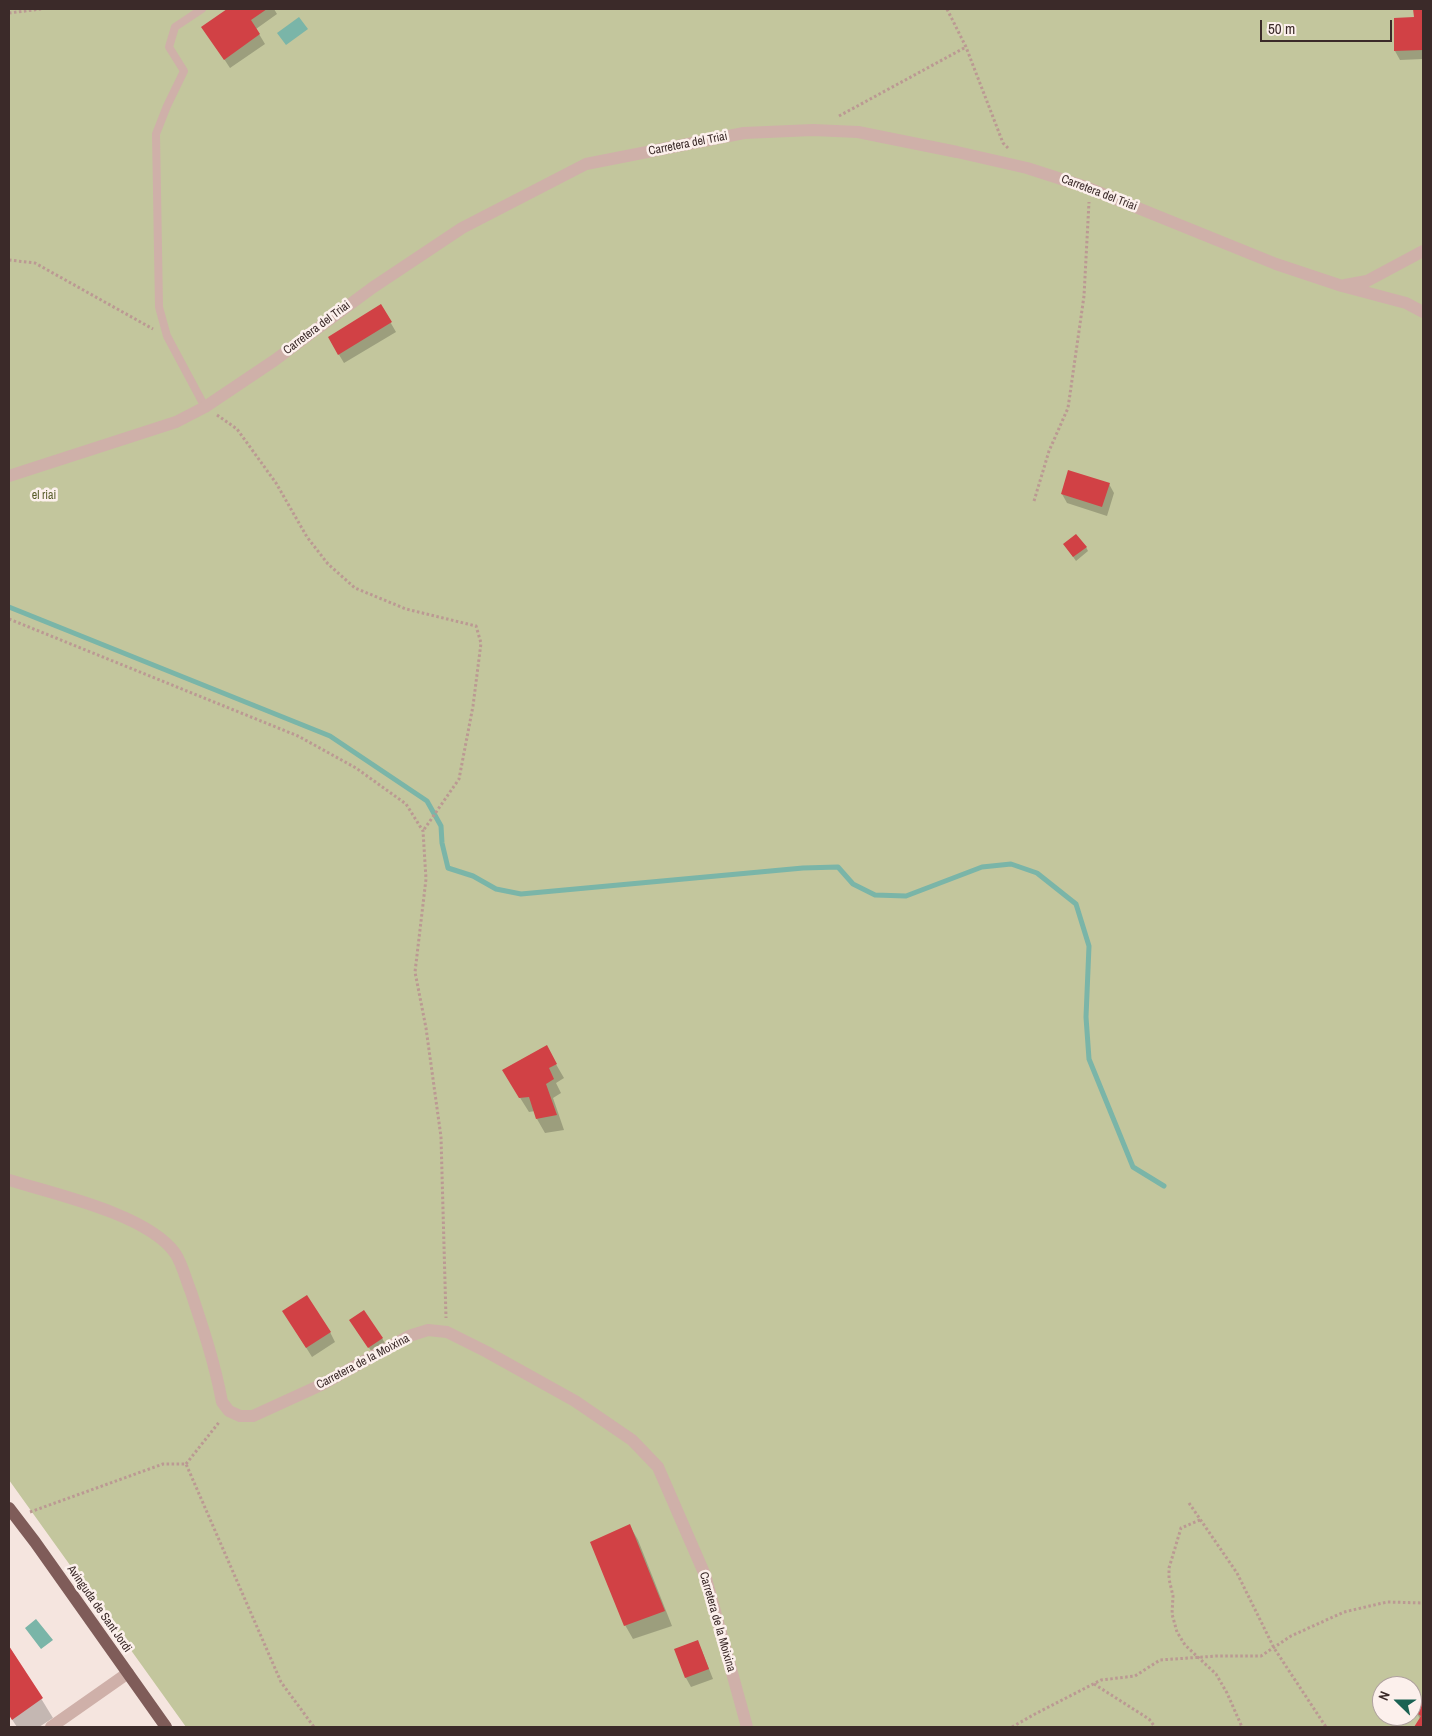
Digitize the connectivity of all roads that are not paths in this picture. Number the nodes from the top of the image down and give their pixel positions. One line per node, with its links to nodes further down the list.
1 (202, 9): 5 (lane)
2 (1423, 251): 3 (street)
3 (1342, 286): 4 (street, Carretera del Triai); 5 (street, Carretera del Triai)
4 (1423, 312)
5 (205, 407): 6 (street, Carretera del Triai)
6 (9, 476)
7 (9, 1180): 12 (street, Carretera de la Moixina)
8 (12, 1513): 9 (main road, Avinguda de Sant Jordi)
9 (128, 1673): 10 (street); 11 (main road, Avinguda de Sant Jordi)
10 (51, 1727)
11 (166, 1727)
12 (747, 1727)

